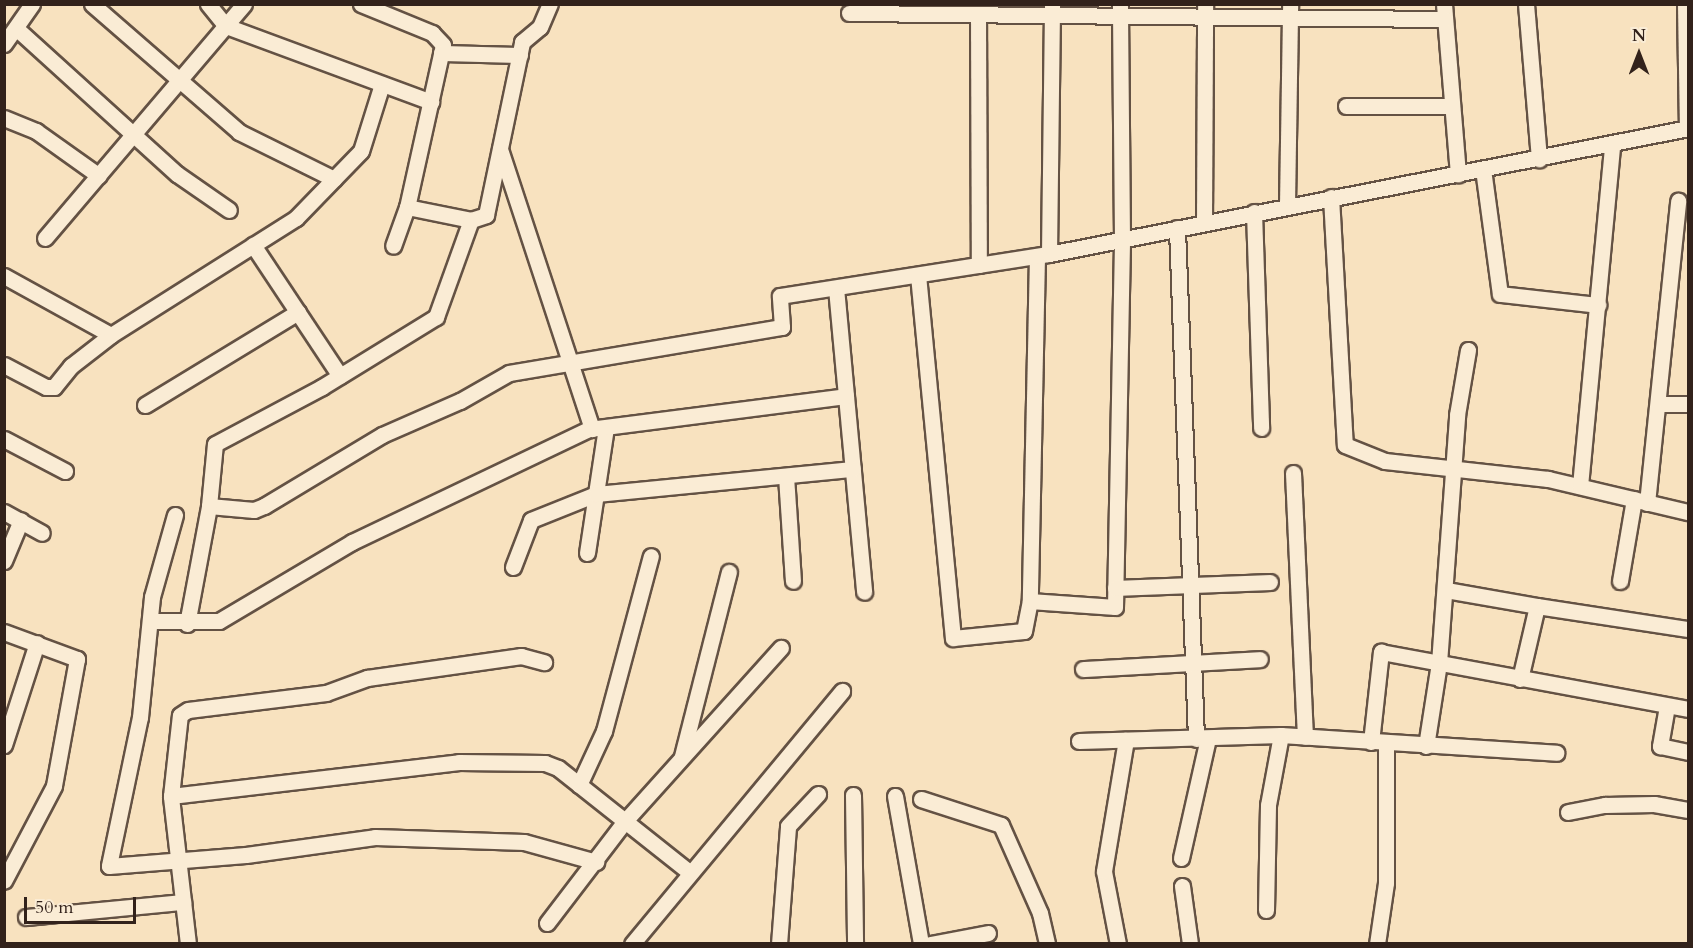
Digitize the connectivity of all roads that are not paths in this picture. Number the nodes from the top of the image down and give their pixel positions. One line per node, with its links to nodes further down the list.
1 (32, 4): 17 (street)
2 (92, 4): 21 (street)
3 (208, 4): 16 (street)
4 (244, 4): 16 (street)
5 (361, 4): 19 (street)
6 (550, 4): 20 (street)
7 (1526, 4): 31 (street)
8 (1685, 4): 27 (street)
9 (1052, 10): 10 (street); 15 (street); 49 (street)
10 (1120, 11): 11 (street); 46 (street)
11 (1205, 11): 12 (street); 43 (street)
12 (1290, 11): 13 (street); 38 (street)
13 (1444, 12): 25 (street)
14 (849, 13): 15 (street)
15 (978, 14): 50 (street)
16 (226, 26): 21 (street); 22 (street)
17 (17, 29): 18 (street); 28 (street)
18 (4, 44)
19 (441, 53): 20 (street); 23 (street)
20 (519, 55): 30 (street)
21 (175, 81): 28 (street); 35 (street)
22 (382, 84): 23 (street); 35 (street)
23 (431, 102): 39 (street)
24 (1346, 106): 25 (street)
25 (1452, 106): 33 (street)
26 (4, 118): 34 (street)
27 (1688, 128): 29 (street)
28 (132, 134): 34 (street); 40 (street)
29 (1612, 145): 31 (street); 54 (street)
30 (500, 149): 42 (street); 58 (street)
31 (1539, 159): 32 (street)
32 (1483, 169): 33 (street); 54 (street)
33 (1458, 174): 36 (street)
34 (99, 177): 45 (street)
35 (334, 179): 47 (street)
36 (1331, 197): 38 (street); 69 (street)
37 (1678, 201): 62 (street)
38 (1287, 205): 41 (street)
39 (407, 207): 42 (street); 48 (street)
40 (229, 210)
41 (1254, 212): 43 (street); 66 (street)
42 (471, 220): 60 (street)
43 (1204, 222): 44 (street)
44 (1177, 228): 46 (street); 91 (street)
45 (45, 238)
46 (1122, 239): 49 (street); 90 (street)
47 (253, 245): 55 (street); 56 (street)
48 (393, 246)
49 (1043, 255): 50 (street); 94 (street)
50 (979, 266): 51 (street)
51 (918, 275): 53 (street); 94 (street)
52 (4, 276): 56 (street)
53 (836, 288): 58 (street); 61 (street)
54 (1598, 305): 73 (street)
55 (298, 312): 60 (street); 64 (street)
56 (111, 335): 59 (street)
57 (1468, 350): 69 (street)
58 (571, 361): 65 (street); 76 (street)
59 (4, 365)
60 (340, 376): 76 (street)
61 (846, 396): 65 (street); 68 (street)
62 (1658, 404): 63 (street); 75 (street)
63 (1689, 404)
64 (145, 405)
65 (599, 428): 74 (street); 97 (street)
66 (1261, 428)
67 (4, 439): 70 (street)
68 (853, 469): 72 (street); 93 (street)
69 (1452, 470): 73 (street); 92 (street)
70 (65, 471)
71 (1293, 473): 112 (street)
72 (786, 476): 74 (street); 87 (street)
73 (1580, 486): 75 (street)
74 (596, 494): 82 (street); 85 (street)
75 (1640, 501): 78 (street); 88 (street)
76 (209, 506): 97 (street)
77 (4, 512): 80 (street)
78 (1689, 512)
79 (175, 515): 96 (street)
80 (21, 520): 81 (street); 84 (street)
81 (42, 532)
82 (587, 553)
83 (651, 556): 122 (street)
84 (4, 561)
85 (513, 567)
86 (729, 572): 121 (street)
87 (793, 581)
88 (1620, 581)
89 (1270, 582): 91 (street)
90 (1116, 588): 91 (street); 94 (street)
91 (1191, 588): 105 (street)
92 (1446, 590): 95 (street); 104 (street)
93 (864, 592)
94 (1030, 601)
95 (1537, 606): 98 (street); 107 (street)
96 (151, 621): 97 (street); 132 (street)
97 (186, 624)
98 (1688, 631)
99 (4, 632): 100 (street)
100 (37, 643): 117 (street); 135 (street)
101 (781, 648): 121 (street)
102 (1260, 659): 105 (street)
103 (544, 662): 125 (street)
104 (1439, 663): 107 (street); 116 (street); 118 (street)
105 (1194, 665): 106 (street); 113 (street)
106 (1083, 669)
107 (1520, 679): 109 (street)
108 (842, 691): 134 (street)
109 (1667, 706): 110 (street); 119 (street)
110 (1689, 710)
111 (1281, 735): 112 (street); 113 (street); 138 (street)
112 (1305, 737): 116 (street)
113 (1202, 739): 114 (street); 131 (street)
114 (1126, 740): 115 (street); 149 (street)
115 (1079, 741)
116 (1378, 742): 118 (street); 151 (street)
117 (4, 745)
118 (1426, 746): 120 (street)
119 (1689, 752)
120 (1556, 753)
121 (681, 759): 130 (street)
122 (579, 785): 125 (street); 130 (street)
123 (818, 794): 142 (street)
124 (853, 795): 145 (street)
125 (171, 796): 132 (street)
126 (895, 796): 146 (street)
127 (921, 799): 148 (street)
128 (1689, 810): 129 (street)
129 (1568, 812)
130 (625, 821): 133 (street); 134 (street)
131 (1181, 858)
132 (177, 862): 133 (street); 137 (street)
133 (596, 862): 140 (street)
134 (688, 871): 144 (street)
135 (4, 881)
136 (1182, 886): 150 (street)
137 (183, 902): 139 (street); 143 (street)
138 (1266, 910)
139 (26, 917)
140 (547, 923)
141 (988, 933): 147 (street)
142 (774, 943)
143 (188, 944)
144 (632, 944)
145 (855, 944)
146 (921, 944)
147 (930, 944)
148 (1047, 944)
149 (1118, 944)
150 (1191, 944)
151 (1377, 944)

